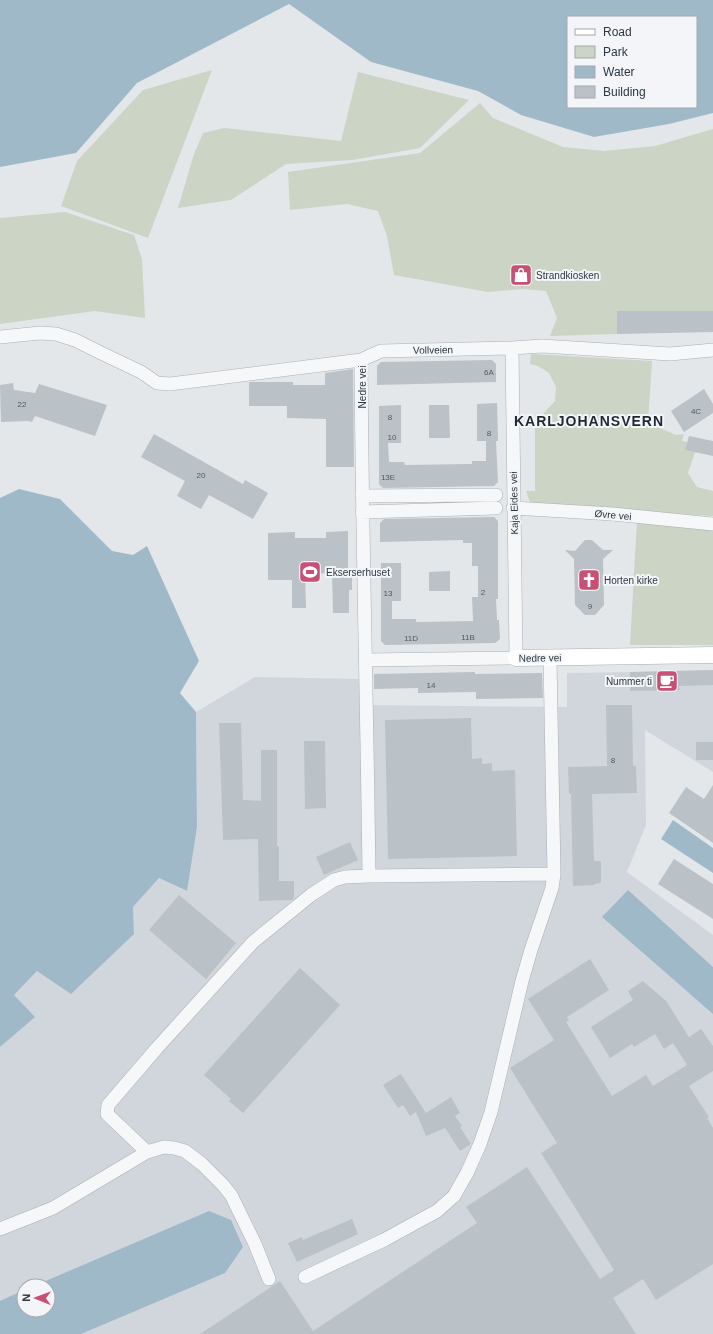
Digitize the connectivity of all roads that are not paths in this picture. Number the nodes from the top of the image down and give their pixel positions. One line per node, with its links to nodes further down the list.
1 (0, 337): 4 (street, Vollveien)
2 (512, 348): 3 (street, Vollveien); 4 (street, Vollveien); 6 (street, Kaja Eides vei)
3 (713, 350)
4 (362, 360): 5 (street, Nedre vei)
5 (362, 496): 7 (street, Nedre vei); 7 (street)
6 (514, 508): 8 (street, Øvre vei); 10 (street, Kaja Eides vei)
7 (362, 512): 12 (street, Nedre vei)
8 (713, 524)
9 (713, 655): 11 (main road, Nedre vei)
10 (516, 658): 11 (main road, Nedre vei); 12 (street, Nedre vei)
11 (550, 658): 13 (street)
12 (366, 660): 14 (street, Nedre vei)
13 (554, 874): 14 (street); 17 (street)
14 (369, 876): 15 (street)
15 (147, 1152): 16 (street); 18 (street)
16 (0, 1229)
17 (305, 1277)
18 (269, 1279)

